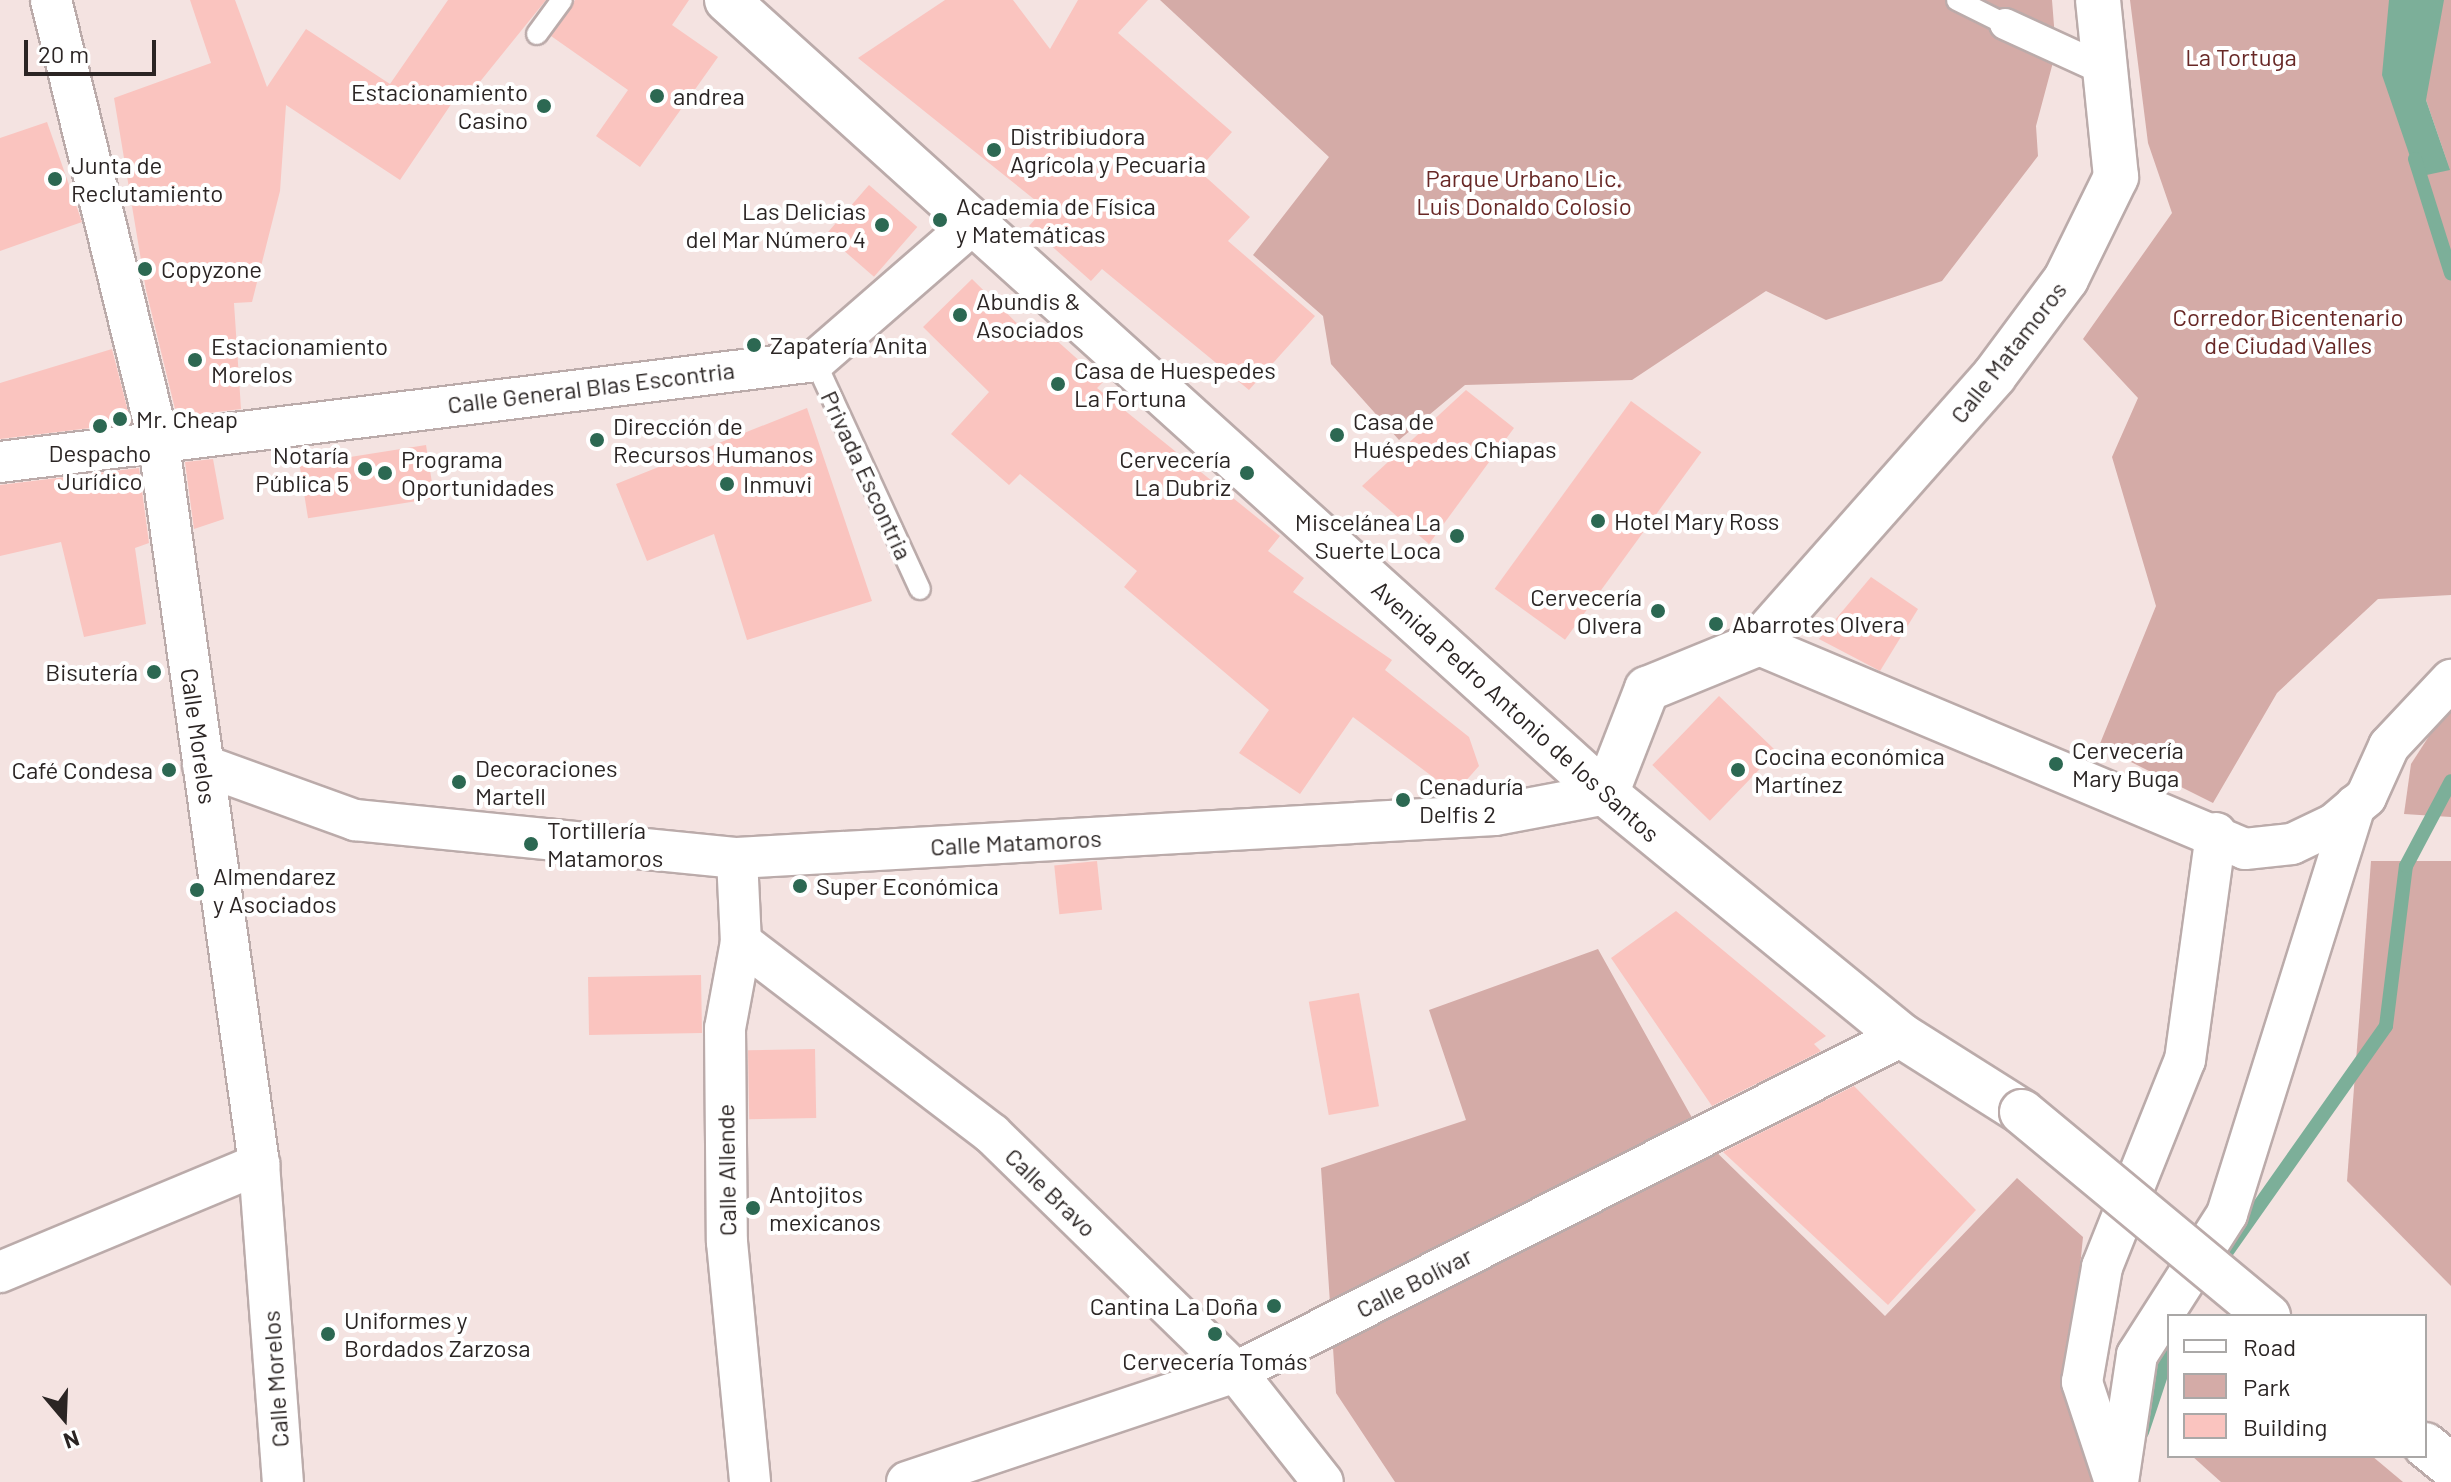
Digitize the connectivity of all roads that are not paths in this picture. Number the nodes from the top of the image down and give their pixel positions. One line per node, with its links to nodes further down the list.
1 (51, 0): 11 (street, Calle Morelos)
2 (562, 0): 7 (lane)
3 (727, 0): 9 (street, Avenida Pedro Antonio de los Santos)
4 (1957, 0): 6 (lane)
5 (2098, 0): 8 (street, Calle Matamoros)
6 (2005, 24): 8 (street)
7 (537, 34)
8 (2101, 68): 14 (street, Calle Matamoros)
9 (974, 223): 10 (street); 17 (street, Avenida Pedro Antonio de los Santos)
10 (815, 361): 11 (street, Calle General Blas Escontria); 13 (lane, Privada Escontria)
11 (158, 438): 12 (street, Calle General Blas Escontria); 16 (street, Calle Morelos)
12 (0, 462)
13 (920, 589)
14 (1757, 644): 17 (street, Calle Matamoros); 19 (street)
15 (2451, 680): 18 (street)
16 (203, 765): 20 (street, Calle Matamoros); 23 (street, Calle Morelos)
17 (1606, 794): 20 (street, Calle Matamoros); 22 (street, Avenida Pedro Antonio de los Santos)
18 (2344, 815): 19 (street); 33 (street)
19 (2216, 833): 33 (street)
20 (737, 858): 21 (street, Calle Allende)
21 (741, 942): 26 (street, Calle Bravo); 30 (street, Calle Allende)
22 (1902, 1036): 25 (street, Avenida Pedro Antonio de los Santos, bridge); 26 (street, Calle Bolívar)
23 (259, 1164): 24 (street); 29 (street, Calle Morelos)
24 (0, 1272)
25 (2266, 1314)
26 (1236, 1372): 31 (street, Calle Bolívar); 32 (street, Calle Bravo)
27 (2427, 1447): 28 (street)
28 (2451, 1466)
29 (283, 1482)
30 (750, 1482)
31 (907, 1482)
32 (1323, 1482)
33 (2116, 1482)

